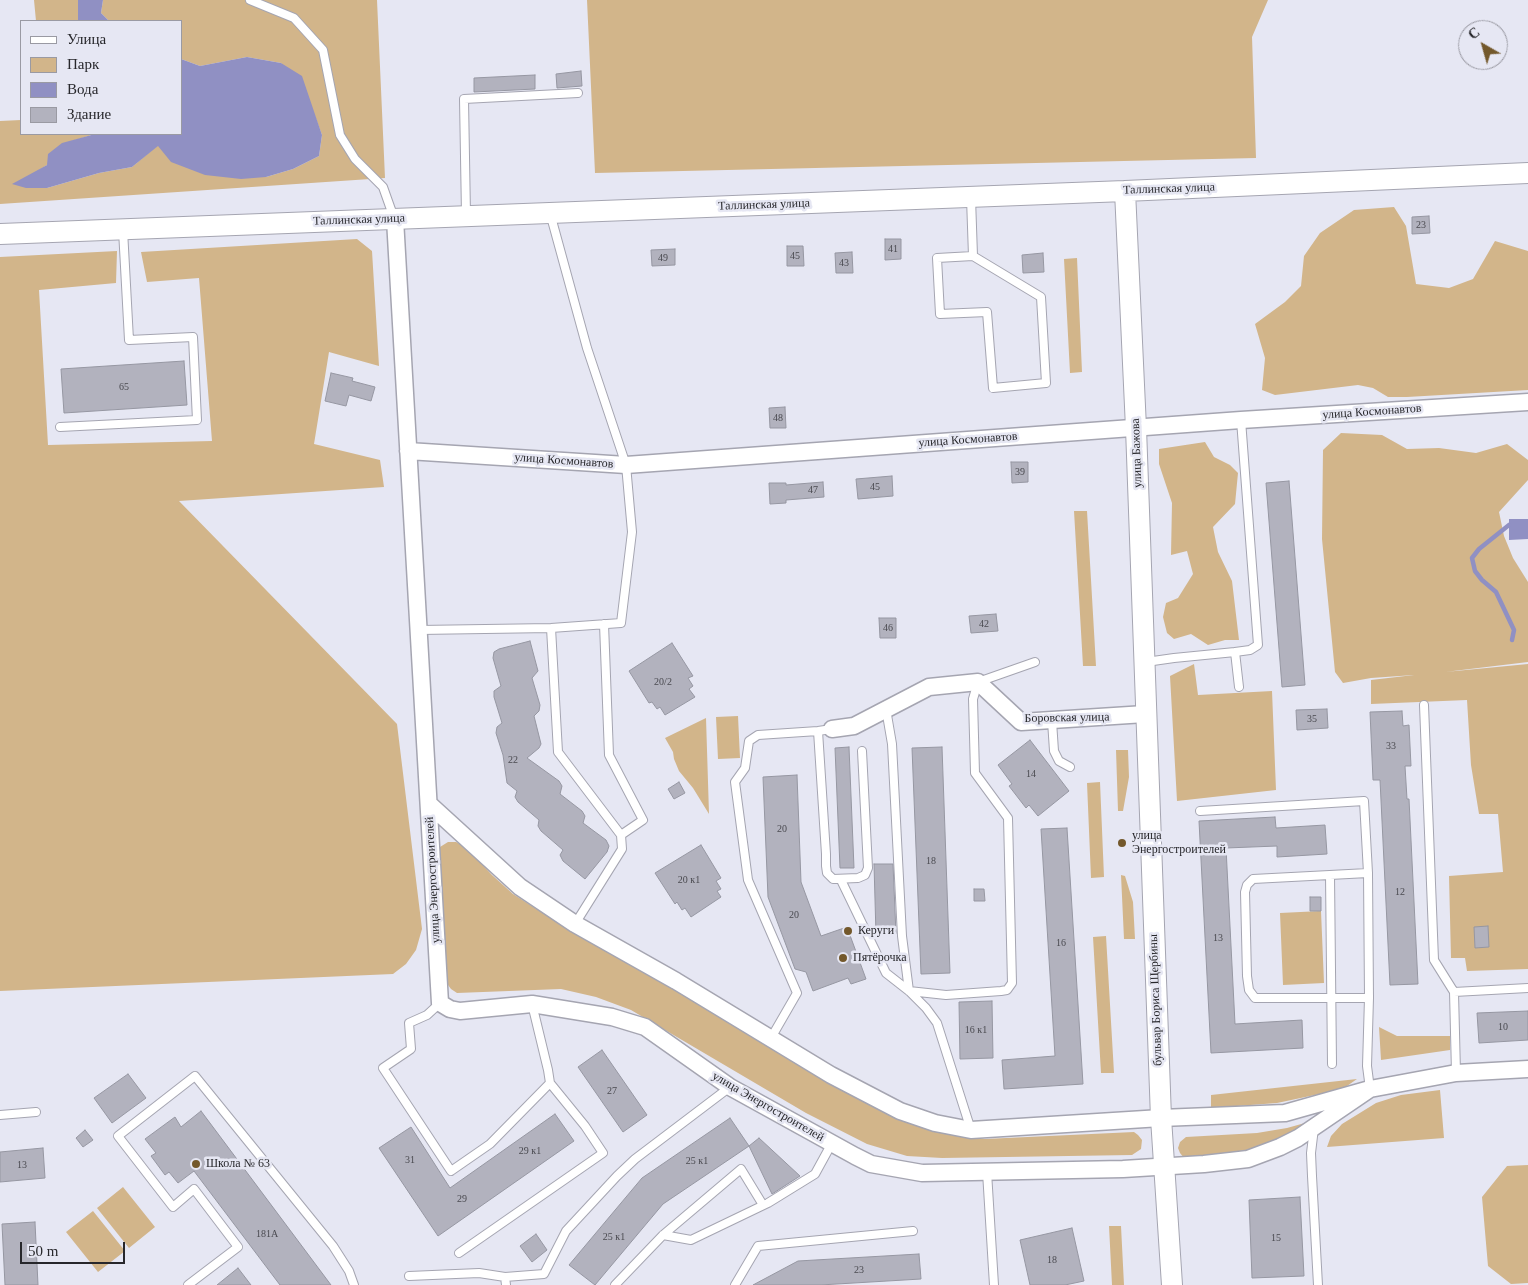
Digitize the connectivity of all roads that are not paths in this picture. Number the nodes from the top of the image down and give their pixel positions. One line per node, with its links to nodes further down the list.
1 (250, 0): 8 (lane)
2 (578, 93): 7 (lane)
3 (1528, 173): 4 (street, Таллинская улица)
4 (1125, 191): 5 (street, Таллинская улица); 15 (street, улица Бажова)
5 (971, 197): 6 (street, Таллинская улица); 11 (lane)
6 (550, 213): 7 (street, Таллинская улица); 17 (lane)
7 (466, 217): 8 (street, Таллинская улица)
8 (395, 219): 9 (street, Таллинская улица); 16 (street)
9 (123, 228): 10 (street, Таллинская улица); 14 (lane)
10 (0, 234)
11 (973, 256): 11 (lane)
12 (1528, 402): 13 (street, улица Космонавтов)
13 (1240, 420): 15 (street, улица Космонавтов); 21 (lane)
14 (60, 427)
15 (1136, 428): 17 (street, улица Космонавтов); 23 (street, улица Бажова)
16 (408, 451): 17 (street, улица Космонавтов); 20 (street)
17 (626, 465): 18 (lane)
18 (604, 624): 19 (lane); 35 (lane)
19 (551, 628): 20 (lane); 35 (lane)
20 (419, 630): 33 (street)
21 (1235, 652): 23 (lane); 25 (lane)
22 (1035, 662): 24 (lane)
23 (1144, 663): 28 (street, улица Бажова)
24 (978, 682): 27 (street); 29 (street, Боровская улица); 43 (lane)
25 (1239, 687)
26 (1424, 705): 44 (lane)
27 (886, 709): 30 (street); 43 (lane)
28 (1145, 714): 29 (street, Боровская улица); 58 (street, бульвар Бориса Щербины)
29 (1052, 721): 32 (lane)
30 (825, 730): 40 (lane); 49 (lane)
31 (862, 751): 40 (lane)
32 (1070, 767)
33 (429, 804): 36 (street, улица Энергостроителей); 37 (street, улица Энергостроителей)
34 (1200, 811): 38 (lane)
35 (621, 835): 41 (lane)
36 (464, 836): 37 (street); 41 (street, улица Энергостроителей)
37 (432, 855): 47 (street, улица Энергостроителей)
38 (1368, 873): 39 (lane); 46 (lane)
39 (1330, 875): 45 (lane); 45 (lane)
40 (841, 880): 43 (lane)
41 (575, 924): 49 (street, улица Энергостроителей)
42 (1528, 988): 44 (lane)
43 (909, 991): 60 (lane)
44 (1454, 992): 52 (lane)
45 (1332, 998): 46 (lane); 50 (lane)
46 (1369, 998): 55 (lane)
47 (440, 1003): 48 (street, улица Энергостроителей); 53 (lane)
48 (532, 1004): 53 (lane); 54 (street, улица Энергостроителей)
49 (771, 1038): 60 (street, улица Энергостроителей)
50 (1332, 1064)
51 (1528, 1069): 52 (street, улица Энергостроителей)
52 (1456, 1074): 55 (street, улица Энергостроителей)
53 (550, 1083): 67 (lane)
54 (730, 1087): 61 (street, улица Энергостроителей); 69 (lane)
55 (1370, 1089): 58 (street, улица Энергостроителей); 59 (street, улица Энергостроителей)
56 (36, 1112): 57 (lane)
57 (0, 1115)
58 (1161, 1118): 60 (street, улица Энергостроителей); 62 (street, бульвар Бориса Щербины)
59 (1314, 1128): 62 (street, улица Энергостроителей); 76 (lane)
60 (971, 1130)
61 (832, 1144): 63 (street, улица Энергостроителей); 64 (lane)
62 (1165, 1167): 63 (street, улица Энергостроителей); 75 (street, бульвар Бориса Щербины)
63 (986, 1172): 74 (lane)
64 (763, 1205): 66 (lane); 66 (lane)
65 (913, 1231): 73 (lane)
66 (663, 1235): 72 (lane)
67 (459, 1254)
68 (409, 1276): 69 (lane)
69 (505, 1281)
70 (188, 1285): 71 (lane)
71 (354, 1285)
72 (615, 1285)
73 (735, 1285)
74 (994, 1285)
75 (1172, 1285)
76 (1318, 1285)

